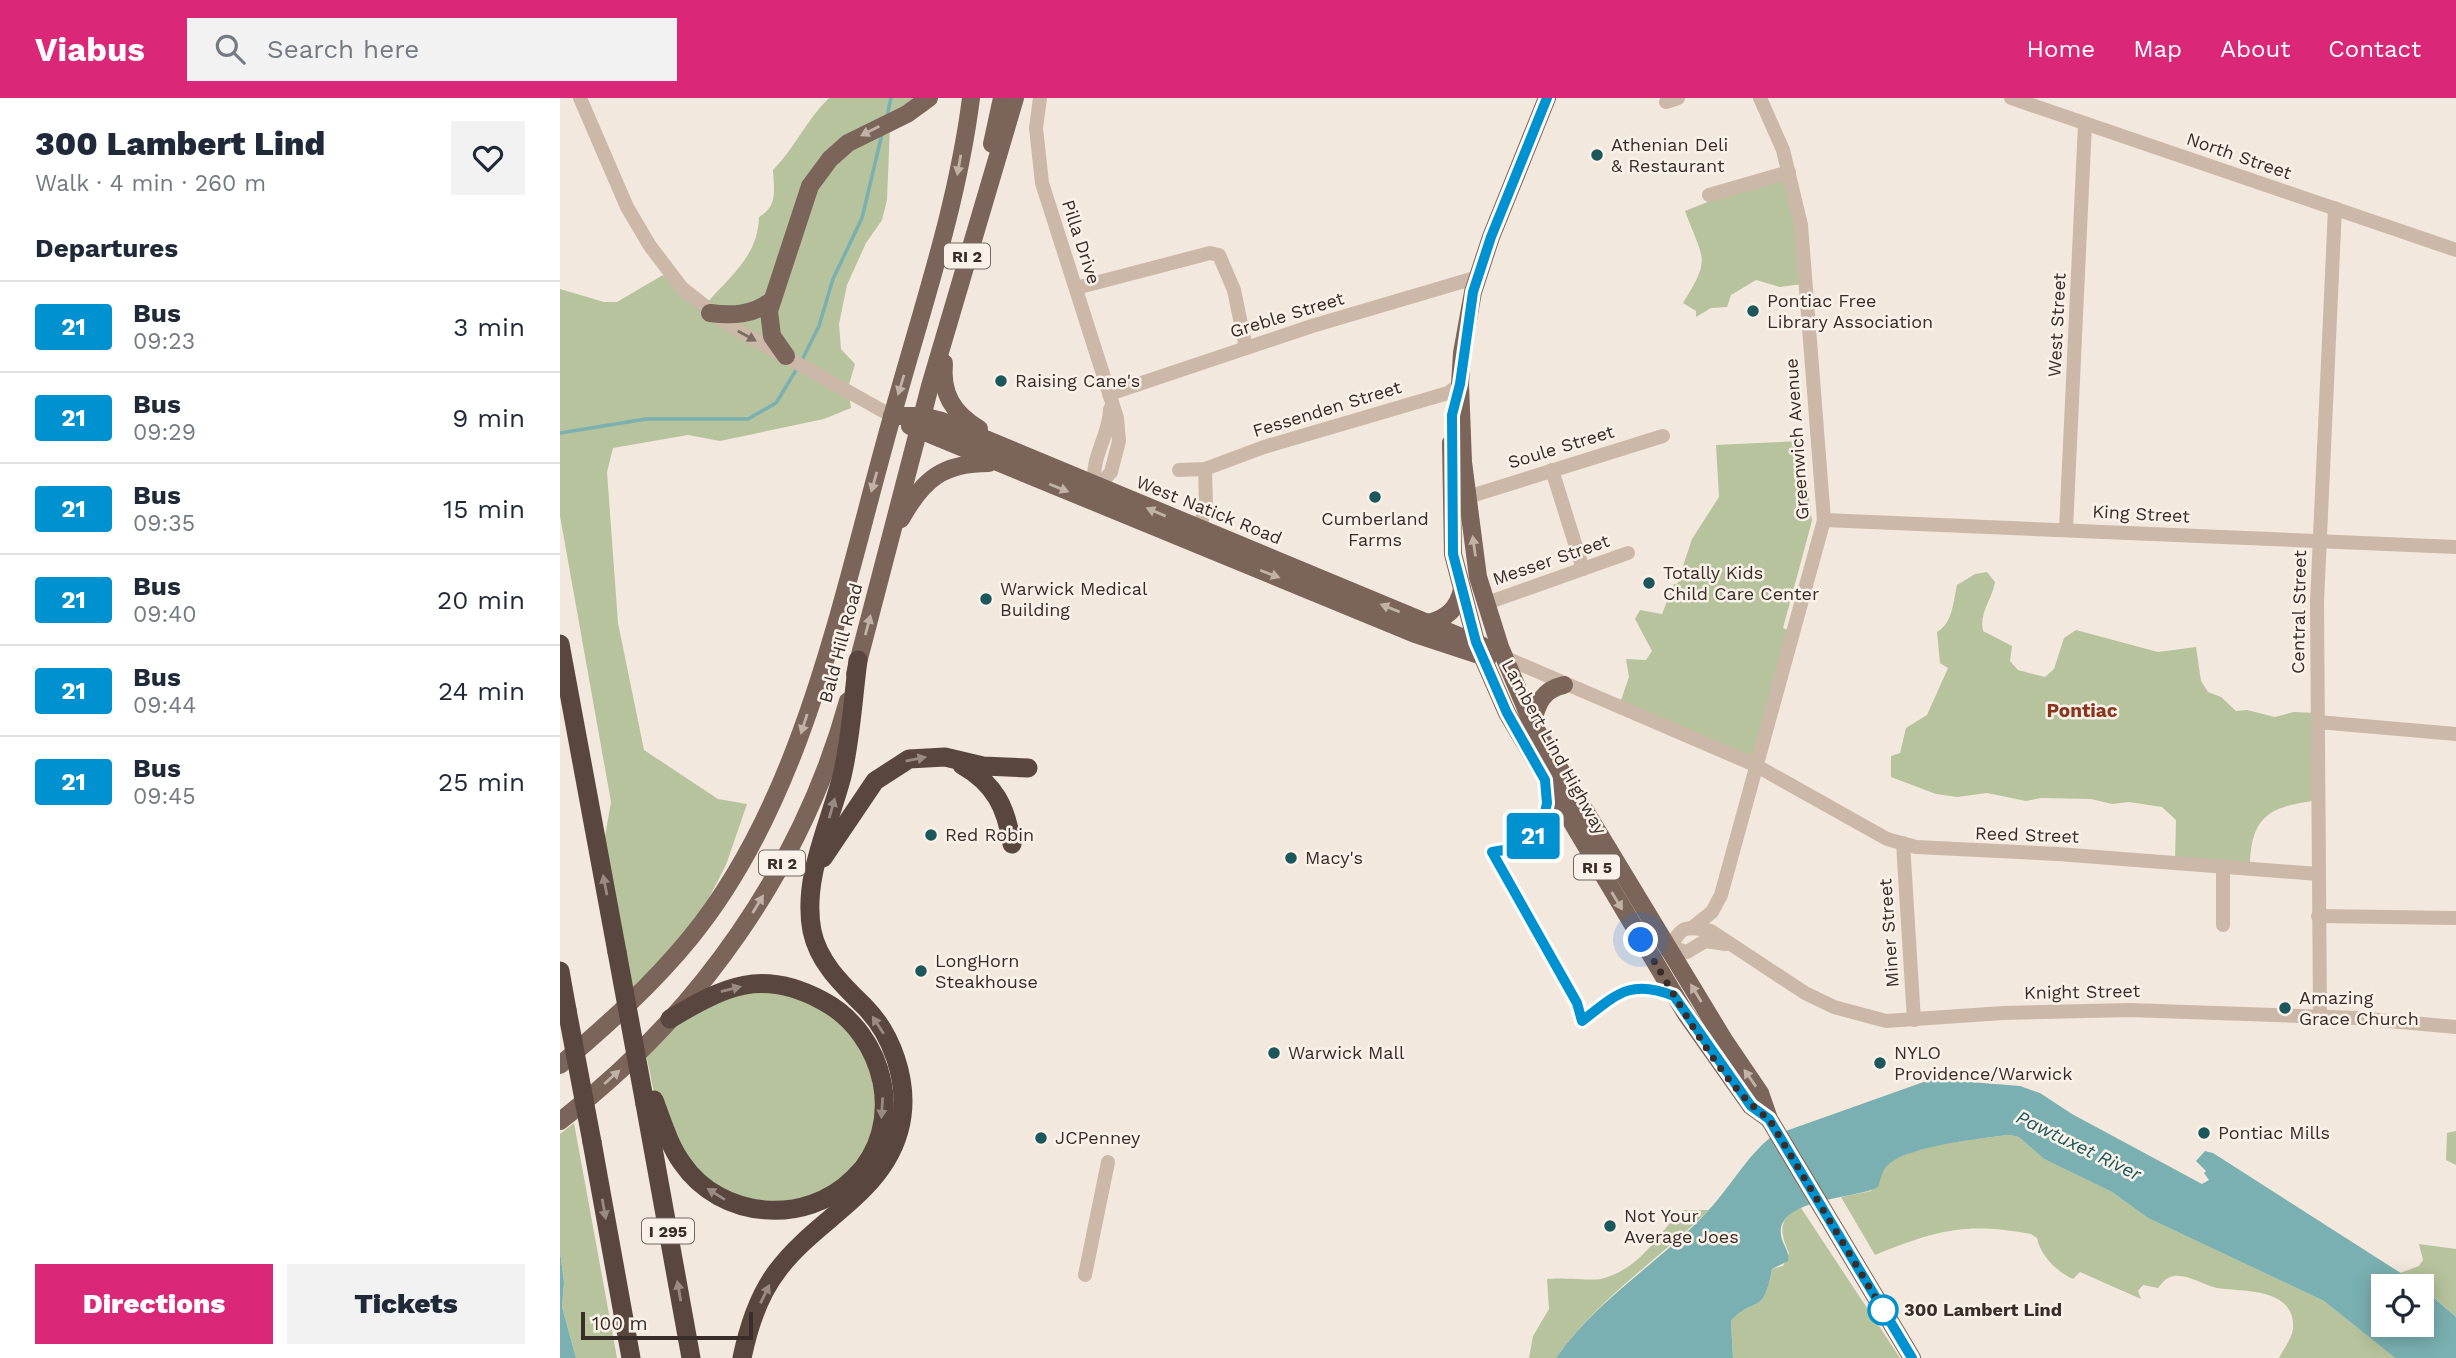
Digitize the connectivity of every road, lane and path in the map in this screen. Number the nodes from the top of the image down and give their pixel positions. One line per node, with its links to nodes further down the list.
1 (580, 98): 20 (street, West Natick Road)
2 (929, 98): 19 (main road, one-way to 19)
3 (971, 98): 25 (main road, Bald Hill Road / RI 2, one-way to 25)
4 (1002, 98): 13 (main road)
5 (1015, 98): 13 (main road, Bald Hill Road / RI 2)
6 (1040, 98): 17 (street, Pilla Drive)
7 (1546, 98): 16 (main road, Lambert Lind Highway / RI 5)
8 (1760, 98): 11 (street, Greenwich Avenue)
9 (2011, 98): 10 (street, North Street)
10 (2085, 124): 14 (street, North Street); 36 (street, West Street)
11 (1788, 172): 12 (street); 35 (street, Greenwich Avenue)
12 (1709, 195)
13 (983, 200): 18 (main road, Bald Hill Road / RI 2)
14 (2335, 208): 15 (street, North Street); 39 (street, Central Street)
15 (2456, 250)
16 (1478, 276): 21 (street, Greble Street); 23 (main road, Lambert Lind Highway / RI 5)
17 (1076, 288): 21 (street); 24 (street, Pilla Drive)
18 (956, 296): 26 (main road, Bald Hill Road / RI 2); 28 (main road)
19 (771, 301): 20 (main road); 22 (main road)
20 (710, 313): 22 (street, West Natick Road, one-way to 22)
21 (1245, 348): 24 (street, Greble Street)
22 (790, 358): 25 (street, West Natick Road)
23 (1460, 384): 30 (street, Fessenden Street); 43 (main road, Lambert Lind Highway / RI 5); 44 (main road, Lambert Lind Highway / RI 5, one-way to 23)
24 (1109, 394): 33 (street, Pilla Drive)
25 (892, 416): 26 (main road, West Natick Road); 75 (main road, Bald Hill Road / RI 2, one-way to 75)
26 (921, 423): 28 (main road, West Natick Road); 29 (main road, West Natick Road); 38 (main road, Bald Hill Road / RI 2)
27 (1663, 436): 32 (street, Soule Street)
28 (1030, 458): 33 (main road, West Natick Road)
29 (996, 463): 33 (main road, West Natick Road, one-way to 33); 38 (main road)
30 (1205, 469): 31 (street, Fessenden Street); 37 (street)
31 (1179, 470)
32 (1552, 470): 34 (street, Soule Street); 42 (street)
33 (1092, 493): 37 (main road, West Natick Road, one-way to 33); 47 (main road, West Natick Road, one-way to 47)
34 (1471, 496)
35 (1825, 520): 36 (street, King Street); 55 (street, Greenwich Avenue)
36 (2066, 528): 39 (street, King Street)
37 (1199, 529): 45 (main road, West Natick Road, one-way to 37)
38 (890, 539): 49 (main road, Bald Hill Road / RI 2, one-way to 38)
39 (2319, 543): 40 (street, King Street); 51 (street, Central Street)
40 (2456, 547)
41 (1628, 553): 42 (street, Messer Street)
42 (1583, 569): 44 (street, Messer Street)
43 (1462, 589): 45 (main road); 47 (main road, Lambert Lind Highway / RI 5)
44 (1487, 603): 48 (main road, Lambert Lind Highway / RI 5)
45 (1427, 623): 47 (main road, West Natick Road)
46 (560, 645): 76 (highway, one-way to 46, bridge)
47 (1479, 650): 48 (main road, West Natick Road); 68 (main road, Lambert Lind Highway / RI 5, one-way to 68)
48 (1506, 658): 50 (street, West Natick Road); 52 (main road, Lambert Lind Highway / RI 5)
49 (858, 660): 60 (highway, one-way to 49); 72 (main road, Bald Hill Road / RI 2, one-way to 49)
50 (1564, 685): 52 (main road); 55 (street, West Natick Road)
51 (2318, 722): 53 (street); 61 (street, Central Street)
52 (1532, 723): 67 (main road, Lambert Lind Highway / RI 5)
53 (2456, 733)
54 (945, 757): 56 (highway); 58 (highway); 60 (highway, one-way to 54)
55 (1755, 765): 57 (street, Reed Street); 65 (street, Greenwich Avenue)
56 (1028, 768)
57 (1903, 843): 59 (street, Reed Street); 73 (street, Miner Street)
58 (1012, 844)
59 (2223, 866): 61 (street, Reed Street); 64 (street)
60 (814, 874): 83 (highway, one-way to 60)
61 (2318, 874): 62 (street, Central Street)
62 (2318, 916): 63 (street); 71 (street, Central Street)
63 (2456, 918)
64 (2223, 925)
65 (1693, 927): 66 (street, Knight Street); 67 (street)
66 (1727, 944): 67 (street); 73 (street, Knight Street)
67 (1669, 947): 68 (street); 77 (main road, Lambert Lind Highway / RI 5, one-way to 67)
68 (1651, 954): 77 (main road, Lambert Lind Highway / RI 5)
69 (560, 971): 70 (highway)
70 (564, 994): 81 (highway, one-way to 81, bridge)
71 (2319, 1016): 73 (street, Knight Street); 74 (street, Knight Street)
72 (670, 1019): 76 (highway, one-way to 76); 78 (main road, Bald Hill Road / RI 2, one-way to 72)
73 (1914, 1020)
74 (2456, 1027)
75 (560, 1065)
76 (650, 1102): 82 (highway, I 295, one-way to 76)
77 (1769, 1119): 84 (main road, Lambert Lind Highway / RI 5)
78 (560, 1121)
79 (1108, 1162): 80 (street)
80 (1085, 1275)
81 (631, 1358)
82 (691, 1358)
83 (742, 1358)
84 (1912, 1358)

